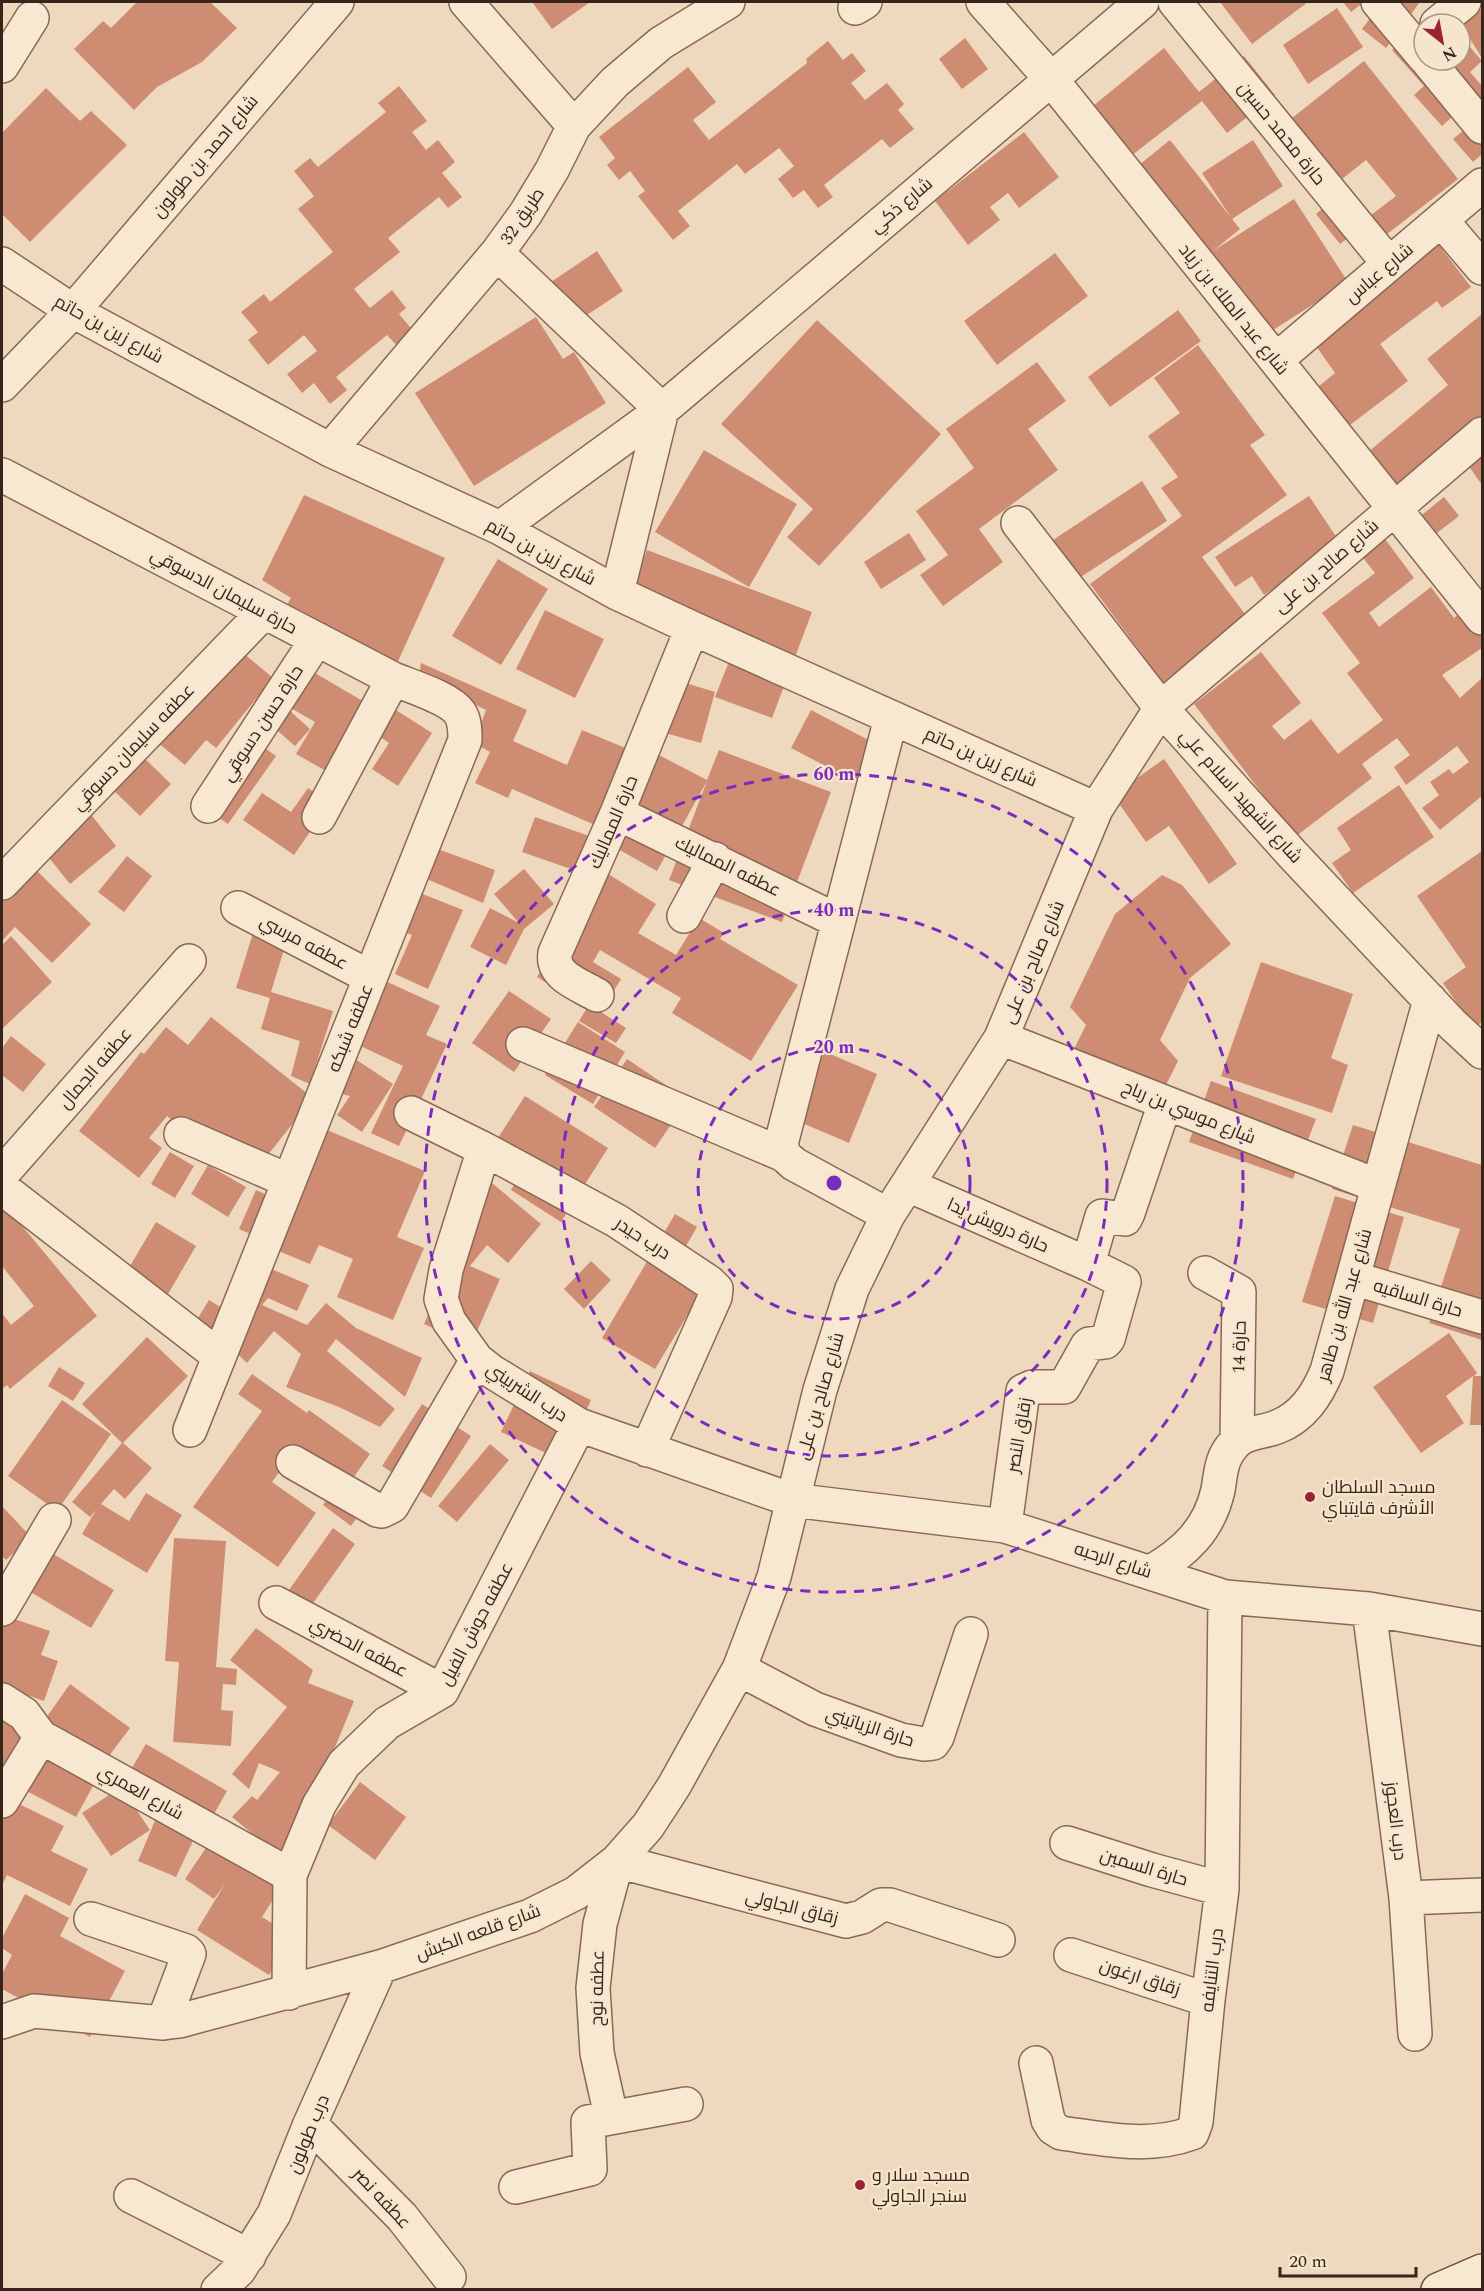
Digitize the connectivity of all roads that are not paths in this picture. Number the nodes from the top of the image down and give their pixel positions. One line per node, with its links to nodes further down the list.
1 (337, 2): 21 (street, شارع احمد بن طولون)
2 (466, 2): 13 (street)
3 (728, 2): 13 (street, طريق 32)
4 (983, 2): 12 (street, شارع عبد الملك بن زياد)
5 (1142, 2): 12 (street, شارع ذكي)
6 (1175, 2): 19 (street, حارة محمد حسين)
7 (1378, 2): 9 (street)
8 (32, 18): 10 (street)
9 (1412, 32)
10 (2, 66)
11 (1444, 72): 14 (street)
12 (1051, 79): 22 (street, شارع عبد الملك بن زياد); 24 (street, شارع ذكي)
13 (573, 126): 17 (street, طريق 32)
14 (1482, 127)
15 (1482, 185): 16 (street, شارع عباس)
16 (1441, 220): 19 (street, شارع عباس); 20 (street)
17 (497, 253): 24 (street); 26 (street, طريق 32)
18 (2, 264): 21 (street, شارع زين بن حاتم)
19 (1389, 264): 22 (street, شارع عباس)
20 (1482, 268)
21 (73, 311): 23 (street, شارع احمد بن طولون); 26 (street, شارع زين بن حاتم)
22 (1276, 360): 28 (street, شارع عبد الملك بن زياد)
23 (2, 385)
24 (662, 410): 30 (street, شارع ذكي); 31 (street)
25 (1482, 434): 28 (street, شارع صالح بن على)
26 (330, 450): 30 (street, شارع زين بن حاتم)
27 (2, 475): 32 (street, حارة سليمان الدسوقي)
28 (1394, 508): 33 (street, شارع عبد الملك بن زياد); 38 (street, شارع صالح بن على)
29 (1018, 523): 38 (street, شارع الشهيد اسلام علي)
30 (500, 528): 31 (street, شارع زين بن حاتم)
31 (616, 592): 34 (street, شارع زين بن حاتم)
32 (264, 612): 35 (street, حارة سليمان الدسوقي); 45 (street, عطفه سليمان دسوقي)
33 (1482, 618)
34 (692, 628): 39 (street, شارع زين بن حاتم); 42 (street, حارة المماليك)
35 (317, 639): 36 (street, حارة سليمان الدسوقي); 40 (street, حارة حسن دسوقي)
36 (393, 679): 37 (street, حارة سليمان الدسوقي); 43 (street)
37 (448, 702): 50 (street, عطفه شبكه)
38 (1161, 708): 41 (street, شارع صالح بن على); 52 (street, شارع الشهيد اسلام علي)
39 (891, 718): 41 (street, شارع زين بن حاتم); 48 (street)
40 (208, 806)
41 (1096, 809): 53 (street, شارع صالح بن على)
42 (617, 813): 44 (street, عطفه المماليك); 51 (street, حارة المماليك)
43 (319, 817)
44 (716, 859): 47 (street); 48 (street, عطفه المماليك)
45 (2, 883)
46 (238, 908): 50 (street, عطفه مرسي)
47 (684, 916)
48 (838, 921): 60 (street)
49 (189, 961): 61 (street, عطفه الجمال)
50 (370, 977): 62 (street, عطفه شبكه)
51 (597, 995)
52 (1430, 1000): 55 (street, شارع الشهيد اسلام علي); 64 (street, شارع عبد الله بن طاهر)
53 (1001, 1038): 56 (street, شارع موسي بن رباح); 63 (street, شارع صالح بن على)
54 (523, 1044): 60 (street)
55 (1482, 1052)
56 (1165, 1103): 64 (street, شارع موسي بن رباح); 67 (street)
57 (411, 1113): 59 (street, درب حيدر)
58 (181, 1134): 62 (street)
59 (484, 1149): 72 (street, درب الشربيني); 76 (street, درب حيدر)
60 (784, 1155): 66 (street)
61 (2, 1174)
62 (289, 1181): 71 (street, عطفه شبكه)
63 (908, 1185): 66 (street, شارع صالح بن على); 67 (street, حارة درويش يدا)
64 (1378, 1186): 69 (street, شارع عبد الله بن طاهر)
65 (2, 1188): 71 (street)
66 (888, 1215): 78 (street, شارع صالح بن على)
67 (1088, 1264): 80 (street, زقاق النصر)
68 (1205, 1273): 75 (street, حارة 14)
69 (1353, 1278): 70 (street, حارة الساقيه); 75 (street, شارع عبد الله بن طاهر)
70 (1482, 1317)
71 (219, 1356): 74 (street, عطفه شبكه)
72 (477, 1359): 73 (street, درب الشربيني); 77 (street)
73 (579, 1425): 76 (street, درب الشربيني); 89 (street, عطفه حوش الفيل)
74 (190, 1430)
75 (1237, 1441): 81 (street)
76 (647, 1450): 78 (street, درب الشربيني)
77 (294, 1462)
78 (792, 1500): 80 (street, شارع الرحبه); 88 (street, شارع قلعه الكبش)
79 (54, 1520): 84 (street)
80 (1005, 1526): 81 (street, شارع الرحبه)
81 (1151, 1572): 82 (street, شارع الرحبه)
82 (1225, 1597): 85 (street, شارع الرحبه); 96 (street, درب التنايفه)
83 (276, 1603): 89 (street, عطفه الحضري)
84 (2, 1609)
85 (1369, 1609): 86 (street, شارع الرحبه); 98 (street, درب العجوز)
86 (1482, 1629)
87 (971, 1634): 88 (street, حارة الزياتيني)
88 (739, 1669): 94 (street, شارع قلعه الكبش)
89 (442, 1691): 95 (street, عطفه حوش الفيل)
90 (2, 1700): 91 (street, شارع العمري)
91 (41, 1737): 92 (street); 95 (street, شارع العمري)
92 (2, 1801)
93 (1067, 1843): 96 (street, حارة السمين)
94 (617, 1861): 99 (street, شارع قلعه الكبش); 101 (street, عطفه نوح); 102 (street, زقاق الجاولي)
95 (290, 1875): 105 (street, عطفه حوش الفيل)
96 (1222, 1889): 106 (street, درب التنايفه)
97 (1482, 1895): 98 (street)
98 (1406, 1898): 109 (street, درب العجوز)
99 (530, 1916): 101 (street); 104 (street, شارع قلعه الكبش)
100 (91, 1919): 108 (street)
101 (600, 1924): 112 (street, عطفه نوح)
102 (998, 1940)
103 (1071, 1955): 106 (street, زقاق ارغون)
104 (380, 1967): 105 (street, شارع قلعه الكبش); 113 (street, درب طولون)
105 (289, 1993): 108 (street, شارع قلعه الكبش)
106 (1208, 2000): 110 (street, درب التنايفه)
107 (2, 2022): 108 (street, شارع قلعه الكبش)
108 (163, 2023)
109 (1415, 2034)
110 (1036, 2063)
111 (686, 2104): 112 (street)
112 (611, 2116): 114 (street)
113 (310, 2124): 116 (street, درب طولون); 118 (street, عطفه نصر)
114 (516, 2187)
115 (131, 2196): 116 (street)
116 (249, 2256): 119 (street, درب طولون)
117 (1482, 2271): 120 (street)
118 (449, 2277)
119 (218, 2289)
120 (1438, 2289)

